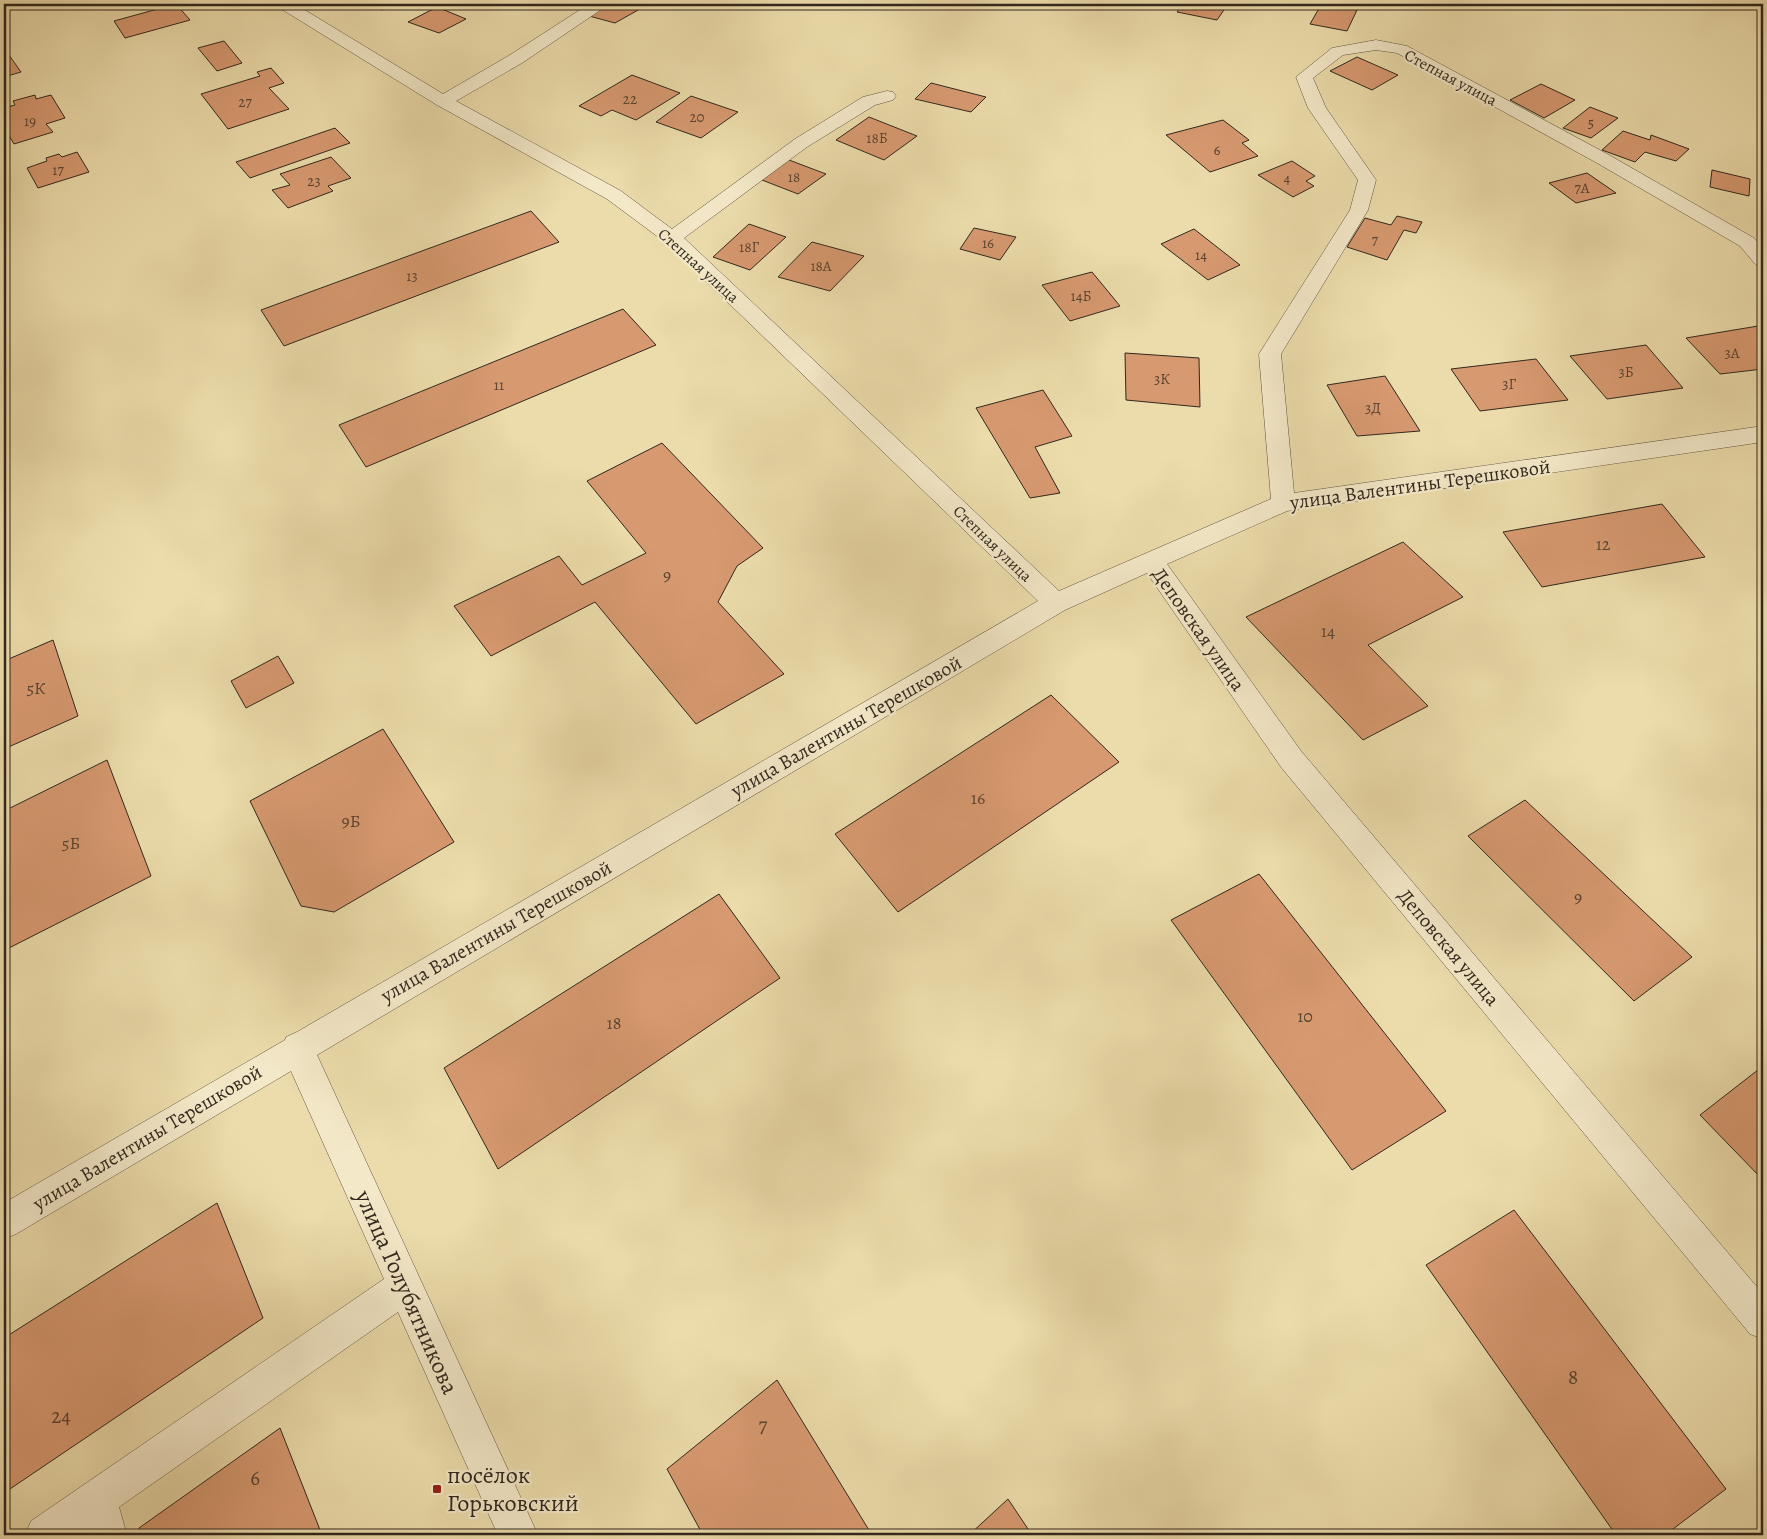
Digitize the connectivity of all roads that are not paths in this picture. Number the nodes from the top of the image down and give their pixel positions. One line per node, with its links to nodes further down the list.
1 (284, 4): 4 (street, Степная улица)
2 (599, 4): 4 (street)
3 (887, 96): 5 (street)
4 (443, 102): 5 (street, Степная улица)
5 (672, 238): 10 (street, Степная улица)
6 (1763, 261): 8 (street, Степная улица)
7 (1763, 434): 8 (street, улица Валентины Терешковой)
8 (1283, 503): 9 (street, улица Валентины Терешковой)
9 (1152, 561): 10 (street, улица Валентины Терешковой); 14 (street, Деповская улица)
10 (1056, 603): 11 (street, улица Валентины Терешковой)
11 (297, 1048): 12 (street, улица Валентины Терешковой); 13 (street, улица Голубятникова)
12 (4, 1222)
13 (405, 1286): 15 (street); 18 (street, улица Голубятникова)
14 (1763, 1321)
15 (98, 1499): 16 (street); 17 (street)
16 (45, 1535)
17 (108, 1535)
18 (518, 1535)

